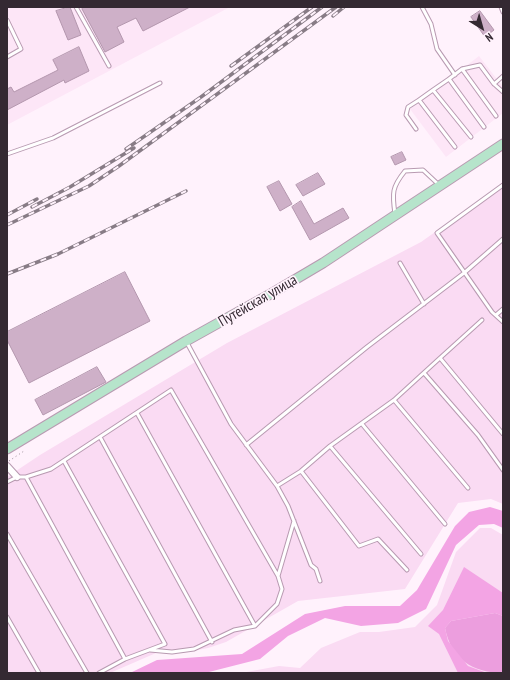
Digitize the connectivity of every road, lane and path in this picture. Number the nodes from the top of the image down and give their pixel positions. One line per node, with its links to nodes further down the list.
1 (76, 7): 7 (lane)
2 (422, 7): 9 (lane)
3 (501, 7): 4 (lane)
4 (503, 12)
5 (7, 20): 6 (lane)
6 (7, 57)
7 (109, 66)
8 (462, 69): 9 (lane); 13 (lane); 17 (lane)
9 (455, 75): 11 (lane)
10 (503, 76): 13 (lane)
11 (449, 79): 14 (lane); 18 (lane)
12 (160, 83): 23 (lane)
13 (494, 84): 15 (lane)
14 (434, 90): 16 (lane); 20 (lane)
15 (503, 92)
16 (419, 100): 19 (lane); 22 (lane)
17 (496, 116)
18 (484, 127)
19 (416, 129)
20 (471, 137)
21 (503, 144): 24 (main road, Путейская улица)
22 (455, 147)
23 (7, 154)
24 (440, 185): 26 (main road, Путейская улица); 26 (lane)
25 (503, 185): 29 (lane)
26 (395, 214): 35 (main road, Путейская улица)
27 (503, 239): 29 (lane)
28 (400, 263): 30 (lane)
29 (464, 273): 30 (lane); 32 (lane)
30 (424, 304): 43 (lane)
31 (503, 309): 32 (lane)
32 (496, 315): 34 (lane)
33 (482, 320): 36 (lane)
34 (503, 322)
35 (186, 341): 43 (lane); 45 (main road, Путейская улица)
36 (440, 358): 37 (lane); 41 (lane)
37 (424, 373): 38 (lane); 50 (lane)
38 (394, 400): 40 (lane); 56 (lane)
39 (137, 413): 42 (lane); 62 (lane); 65 (lane)
40 (362, 424): 44 (lane); 58 (lane)
41 (503, 434)
42 (100, 437): 47 (lane); 66 (lane)
43 (246, 445): 55 (lane)
44 (330, 446): 51 (lane); 60 (lane)
45 (7, 449)
46 (24, 451): 48 (path)
47 (64, 461): 53 (lane); 67 (lane)
48 (7, 462)
49 (7, 466): 52 (street)
50 (503, 470)
51 (301, 471): 55 (lane); 61 (lane)
52 (17, 477): 53 (lane); 54 (lane)
53 (26, 477): 68 (lane)
54 (7, 482)
55 (277, 486): 57 (lane)
56 (468, 488)
57 (294, 521): 62 (lane); 63 (lane)
58 (445, 524)
59 (7, 534): 70 (lane)
60 (422, 554)
61 (407, 570)
62 (278, 576): 65 (lane)
63 (320, 581)
64 (7, 618): 69 (lane)
65 (255, 626): 66 (lane)
66 (212, 642): 67 (lane)
67 (149, 650): 68 (lane)
68 (125, 659): 71 (lane)
69 (39, 673)
70 (87, 673)
71 (99, 673)

